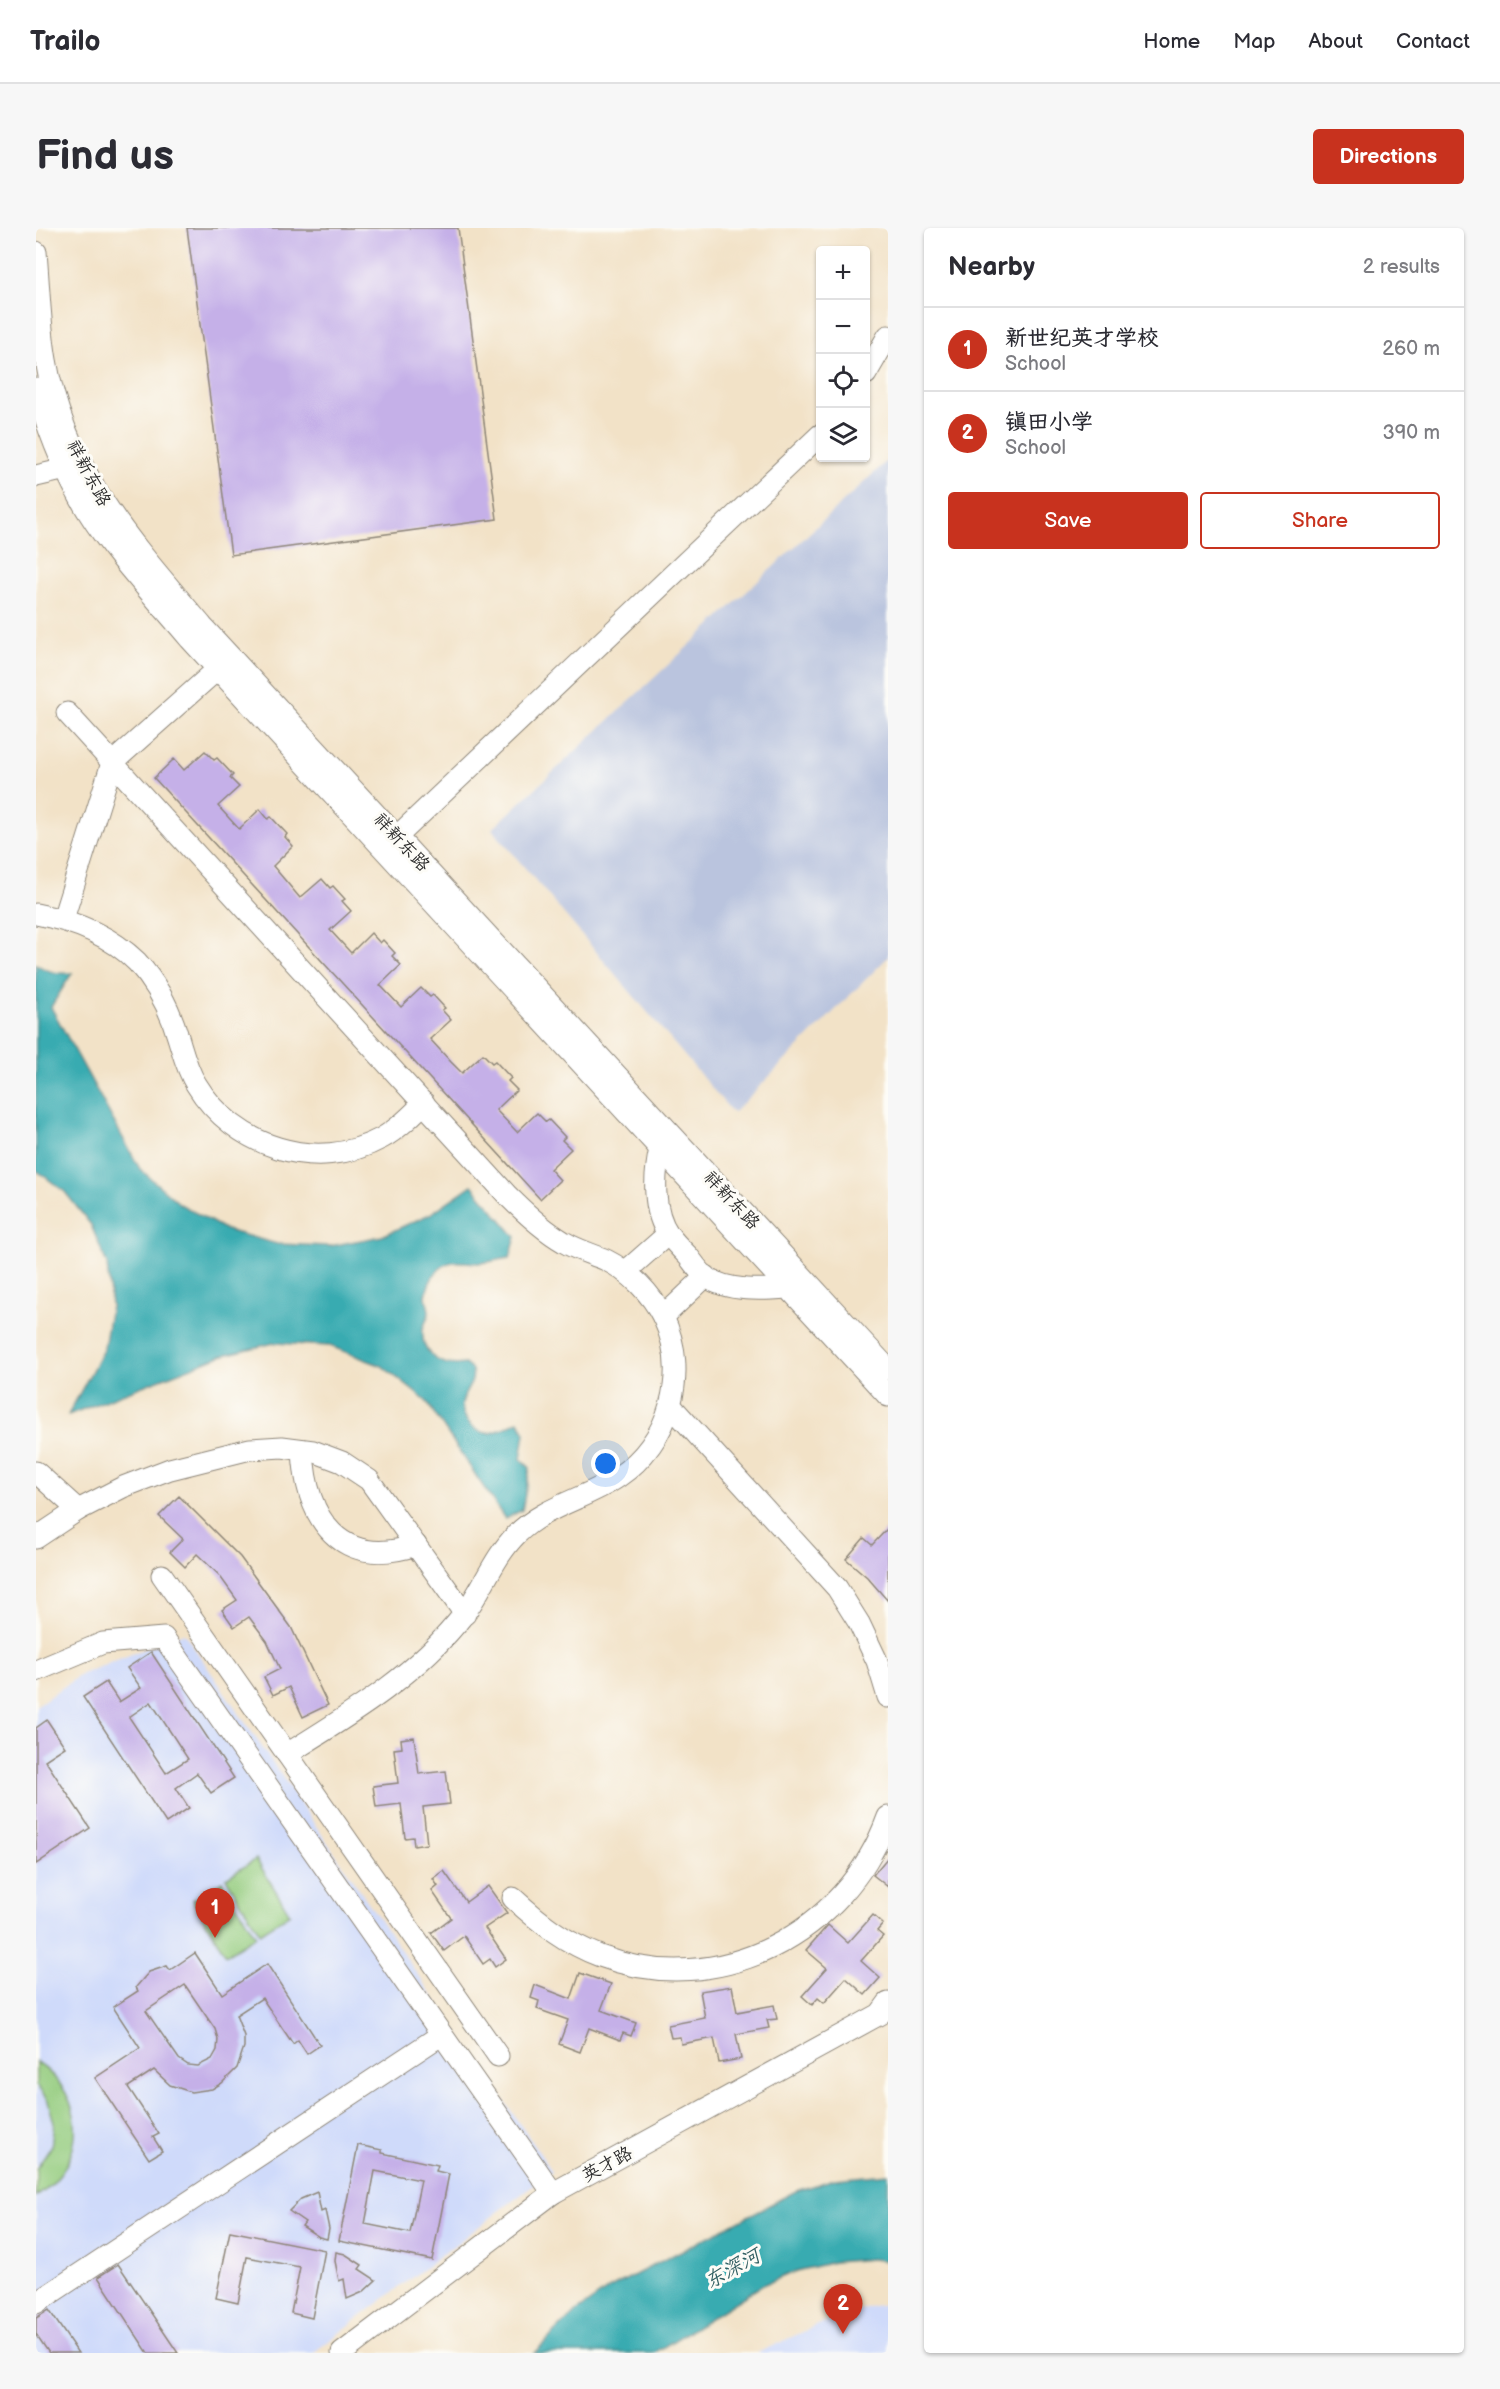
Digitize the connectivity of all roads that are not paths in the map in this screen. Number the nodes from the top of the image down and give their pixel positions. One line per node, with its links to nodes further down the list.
1 (36, 252): 5 (street, 祥新东路)
2 (888, 336): 3 (street)
3 (870, 367)
4 (36, 388): 5 (street, 祥新东路)
5 (49, 426): 7 (street, 祥新东路)
6 (816, 439): 12 (street)
7 (74, 468): 8 (street); 9 (street, 祥新东路)
8 (36, 476)
9 (225, 663): 11 (street); 12 (street, 祥新东路)
10 (67, 713): 11 (street)
11 (112, 763): 14 (street); 15 (street)
12 (390, 843): 16 (street, 祥新东路); 22 (street, 祥新东路)
13 (36, 914): 14 (street)
14 (63, 919): 15 (street)
15 (424, 1103): 18 (street)
16 (660, 1149): 17 (street); 20 (street, 祥新东路)
17 (668, 1234): 18 (street); 19 (street)
18 (625, 1272): 21 (street)
19 (706, 1276): 20 (street); 21 (street)
20 (789, 1288): 23 (street, 祥新东路)
21 (663, 1317): 24 (street)
22 (888, 1369)
23 (888, 1396)
24 (671, 1406): 31 (street); 33 (street)
25 (303, 1450): 27 (street); 29 (street); 29 (street)
26 (36, 1472): 27 (street)
27 (78, 1510): 28 (street)
28 (36, 1538)
29 (416, 1545): 31 (street)
30 (162, 1575): 34 (street)
31 (465, 1614): 34 (street)
32 (36, 1671): 38 (street)
33 (888, 1697)
34 (287, 1754): 39 (street)
35 (888, 1817): 36 (street)
36 (513, 1898)
37 (888, 2003): 40 (street, 英才路)
38 (441, 2035): 40 (street); 41 (street)
39 (498, 2056)
40 (553, 2193): 42 (street, 英才路)
41 (36, 2303)
42 (342, 2353)

